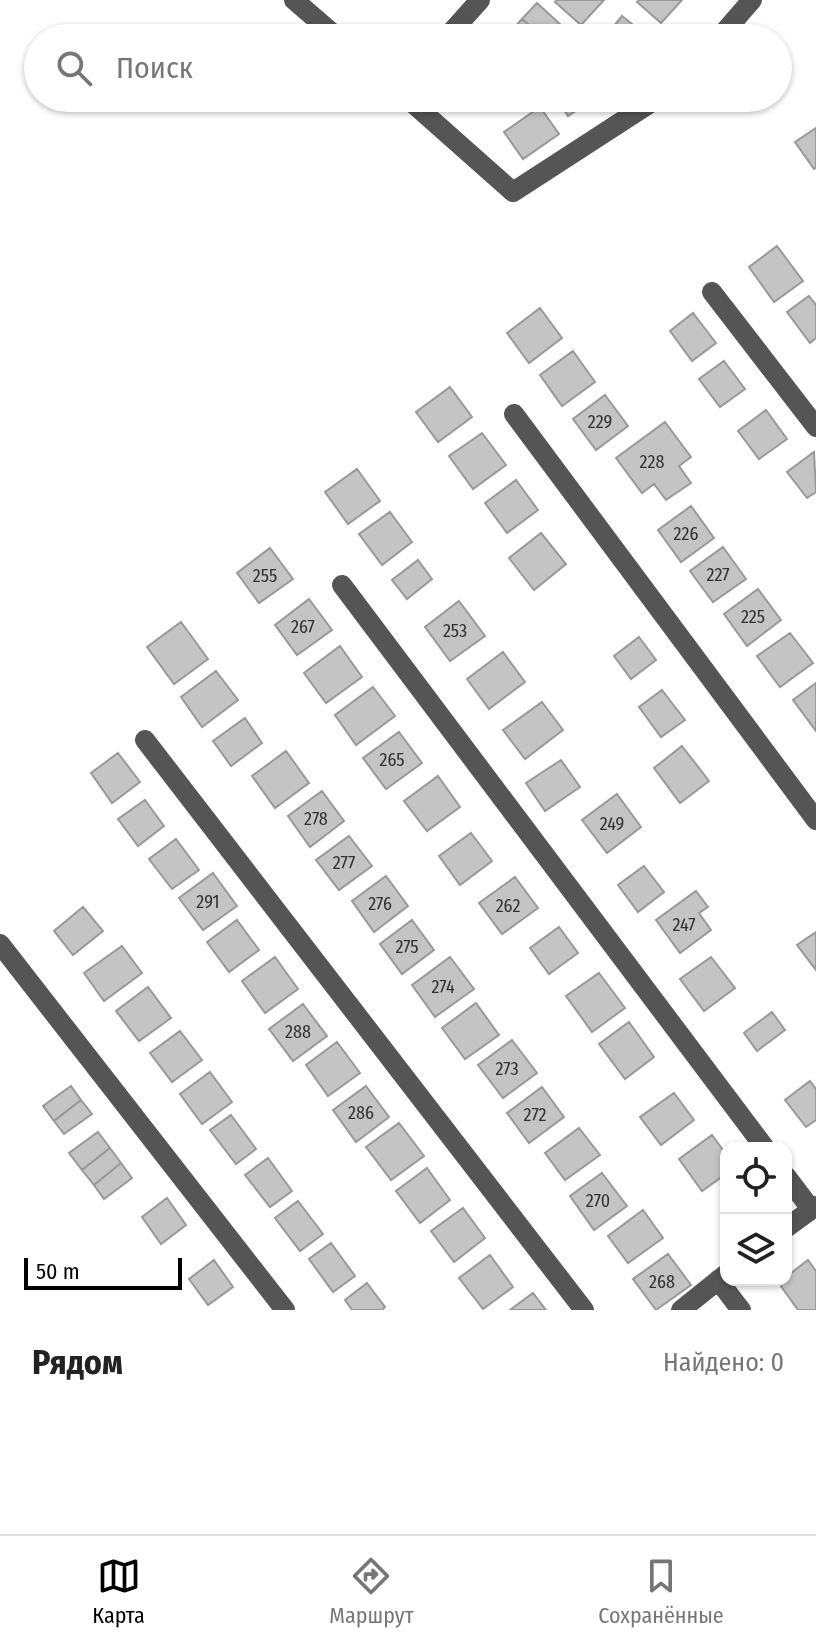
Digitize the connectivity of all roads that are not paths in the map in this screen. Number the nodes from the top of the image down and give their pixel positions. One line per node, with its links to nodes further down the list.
1 (294, 0): 4 (street)
2 (480, 0): 5 (street)
3 (752, 0): 6 (street)
4 (322, 24)
5 (459, 24)
6 (731, 24)
7 (423, 112): 8 (street)
8 (636, 112)
9 (712, 292): 11 (street)
10 (514, 414): 14 (street)
11 (816, 427)
12 (342, 585): 16 (street)
13 (145, 740): 23 (street)
14 (816, 820)
15 (0, 944): 22 (street)
16 (760, 1142)
17 (792, 1183): 18 (street)
18 (813, 1207): 19 (street)
19 (792, 1223)
20 (720, 1279): 24 (street)
21 (727, 1286): 25 (street)
22 (285, 1310)
23 (584, 1310)
24 (681, 1310)
25 (741, 1310)

